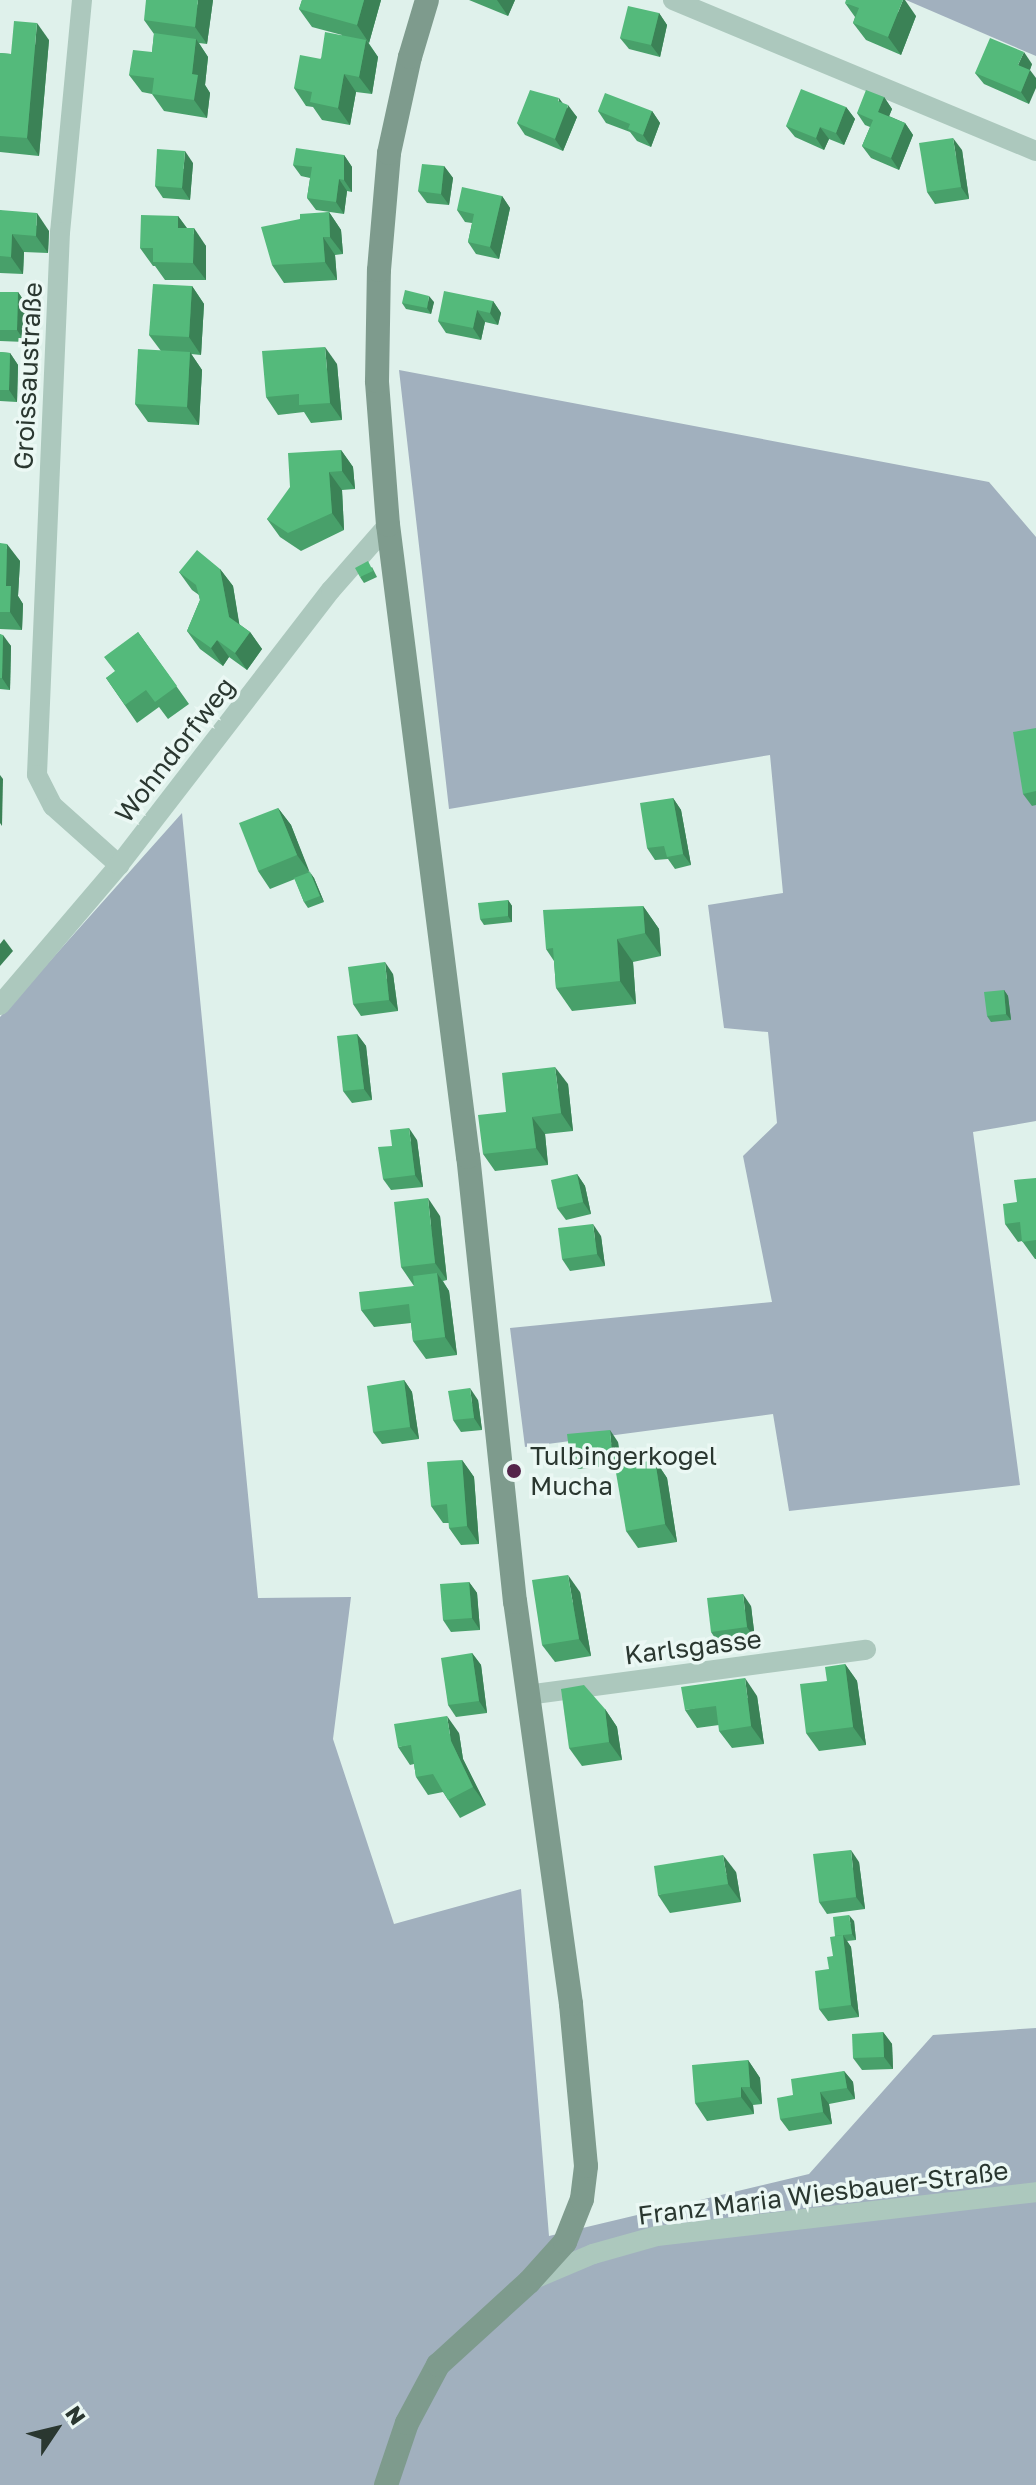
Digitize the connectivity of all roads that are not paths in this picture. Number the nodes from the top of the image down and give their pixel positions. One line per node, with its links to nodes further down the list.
1 (82, 0): 6 (street, Groissaustraße)
2 (427, 0): 5 (street)
3 (673, 0): 4 (street)
4 (1036, 151)
5 (388, 525): 6 (street, Wohndorfweg); 9 (street)
6 (119, 865): 7 (street, Wohndorfweg)
7 (0, 1005)
8 (866, 1650): 9 (street, Karlsgasse)
9 (527, 1695): 11 (street)
10 (1036, 2192): 11 (street, Franz Maria Wiesbauer-Straße)
11 (529, 2282): 12 (street)
12 (386, 2485)

